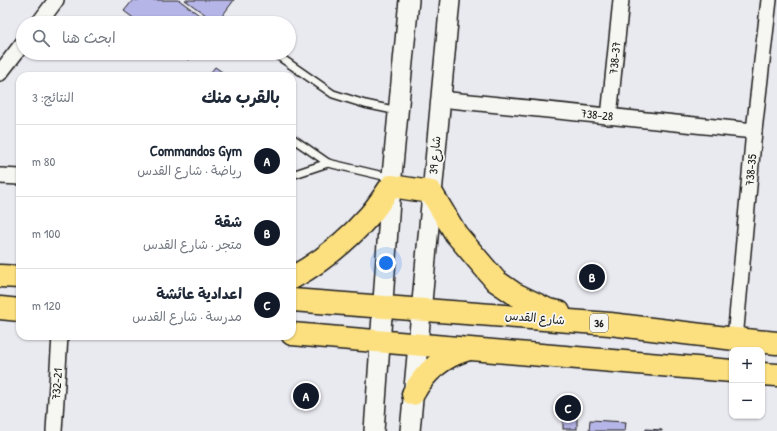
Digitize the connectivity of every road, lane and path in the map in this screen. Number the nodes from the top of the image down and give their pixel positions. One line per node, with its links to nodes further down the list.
1 (56, 0): 6 (street)
2 (409, 0): 11 (street)
3 (450, 0): 10 (street, شارع 39)
4 (621, 0): 12 (street, 738-37)
5 (769, 0): 13 (street, 738-35)
6 (44, 16)
7 (16, 53): 9 (street)
8 (284, 60): 11 (lane)
9 (0, 73)
10 (440, 99): 12 (street, 738-28); 20 (street, شارع 39)
11 (399, 111): 19 (street)
12 (609, 117): 13 (street, 738-28)
13 (754, 131): 31 (street, 738-35)
14 (296, 141): 15 (lane)
15 (328, 163): 16 (lane); 19 (lane)
16 (296, 174)
17 (0, 176): 18 (street)
18 (16, 176)
19 (392, 182): 20 (main road); 22 (main road); 25 (street)
20 (431, 192): 27 (street, شارع 39); 29 (main road)
21 (0, 276): 23 (main road)
22 (296, 276)
23 (16, 277)
24 (296, 300): 25 (main road, شارع القدس / 36)
25 (383, 307): 27 (main road, شارع القدس / 36); 33 (street)
26 (0, 308): 28 (main road)
27 (420, 309): 29 (main road, شارع القدس / 36); 35 (street, شارع 39)
28 (16, 310)
29 (610, 324): 31 (main road, شارع القدس / 36)
30 (296, 334): 33 (main road)
31 (735, 339): 34 (main road, شارع القدس / 36)
32 (60, 340): 41 (street, 732-21)
33 (380, 342): 35 (main road); 42 (street)
34 (777, 343)
35 (417, 345): 36 (main road); 40 (street, شارع 39)
36 (468, 349): 37 (main road); 40 (main road)
37 (729, 371)
38 (765, 374): 39 (main road)
39 (777, 375)
40 (413, 394): 43 (street, شارع 39)
41 (54, 431)
42 (374, 431)
43 (410, 431)

